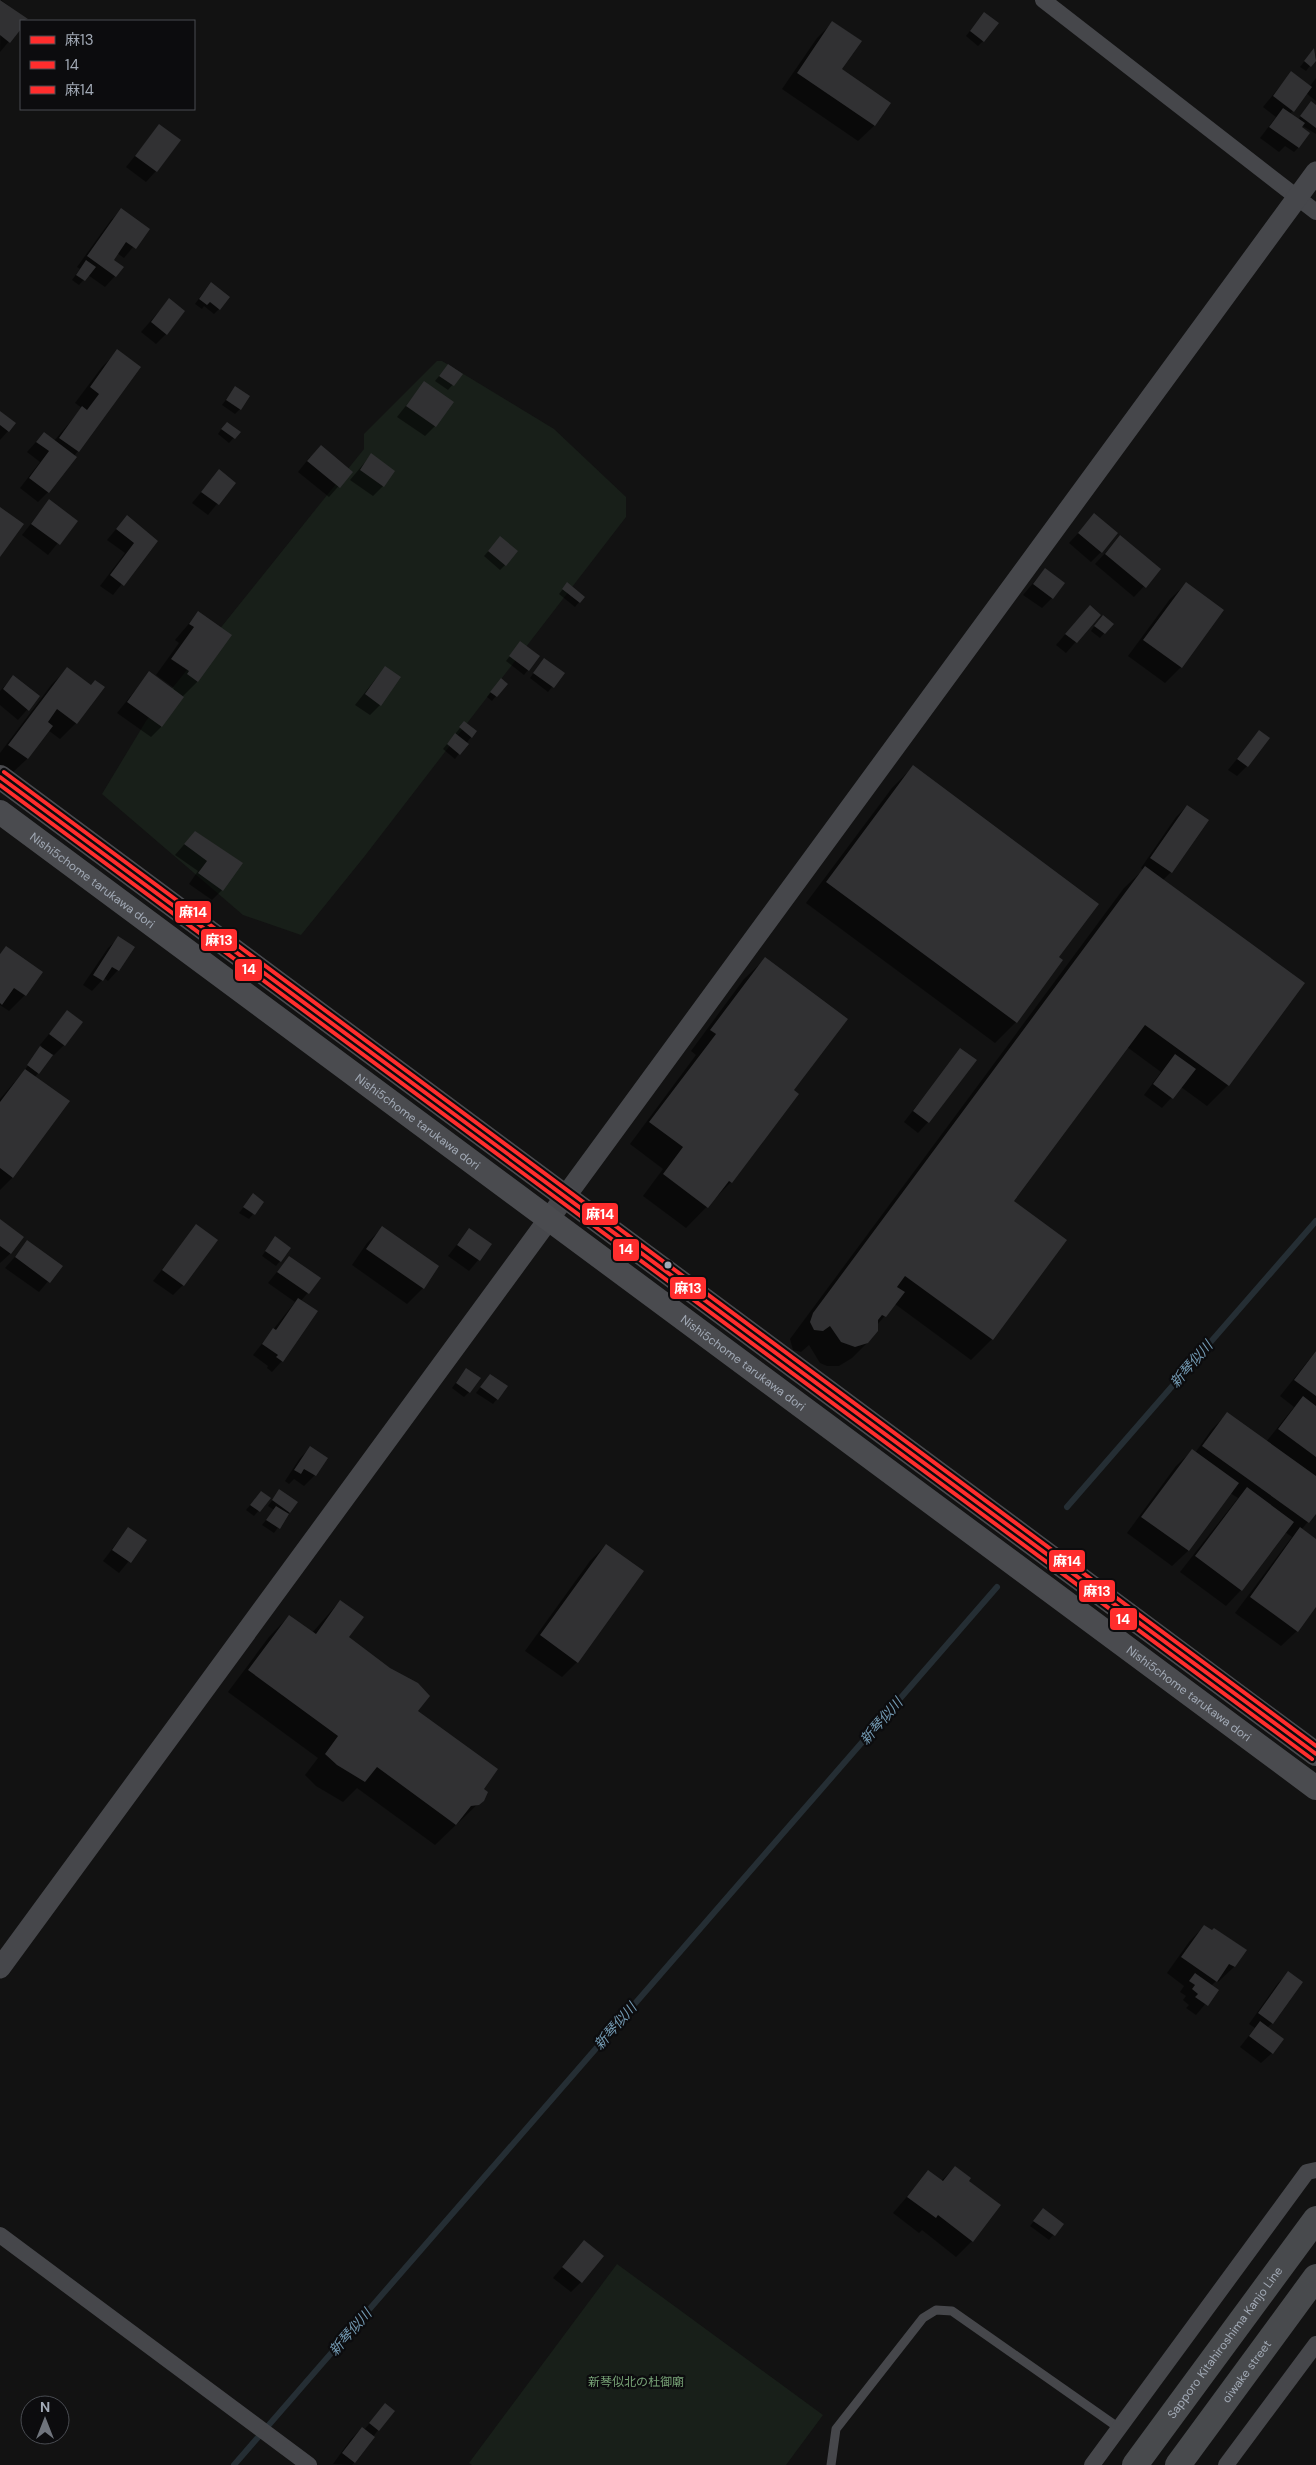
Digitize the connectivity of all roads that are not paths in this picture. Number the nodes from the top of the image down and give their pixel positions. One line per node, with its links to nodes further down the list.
1 (1043, 0): 3 (street)
2 (1316, 172): 3 (street)
3 (1297, 198): 4 (street); 7 (street)
4 (1316, 212)
5 (0, 776): 7 (main road)
6 (0, 812): 8 (main road, Nishi5chome tarukawa dori)
7 (565, 1195): 8 (street); 9 (main road)
8 (549, 1218): 10 (main road, Nishi5chome tarukawa dori); 11 (street)
9 (1316, 1754)
10 (1316, 1788)
11 (0, 1968)
12 (1316, 2170): 17 (street)
13 (1316, 2219): 21 (main road, Sapporo Kitahiroshima Kanjo Line)
14 (0, 2235): 18 (street)
15 (1316, 2277): 22 (main road, oiwake street)
16 (1316, 2344): 23 (street)
17 (1120, 2428): 19 (lane); 20 (street)
18 (309, 2465)
19 (831, 2465)
20 (1092, 2465)
21 (1135, 2465)
22 (1178, 2465)
23 (1226, 2465)

